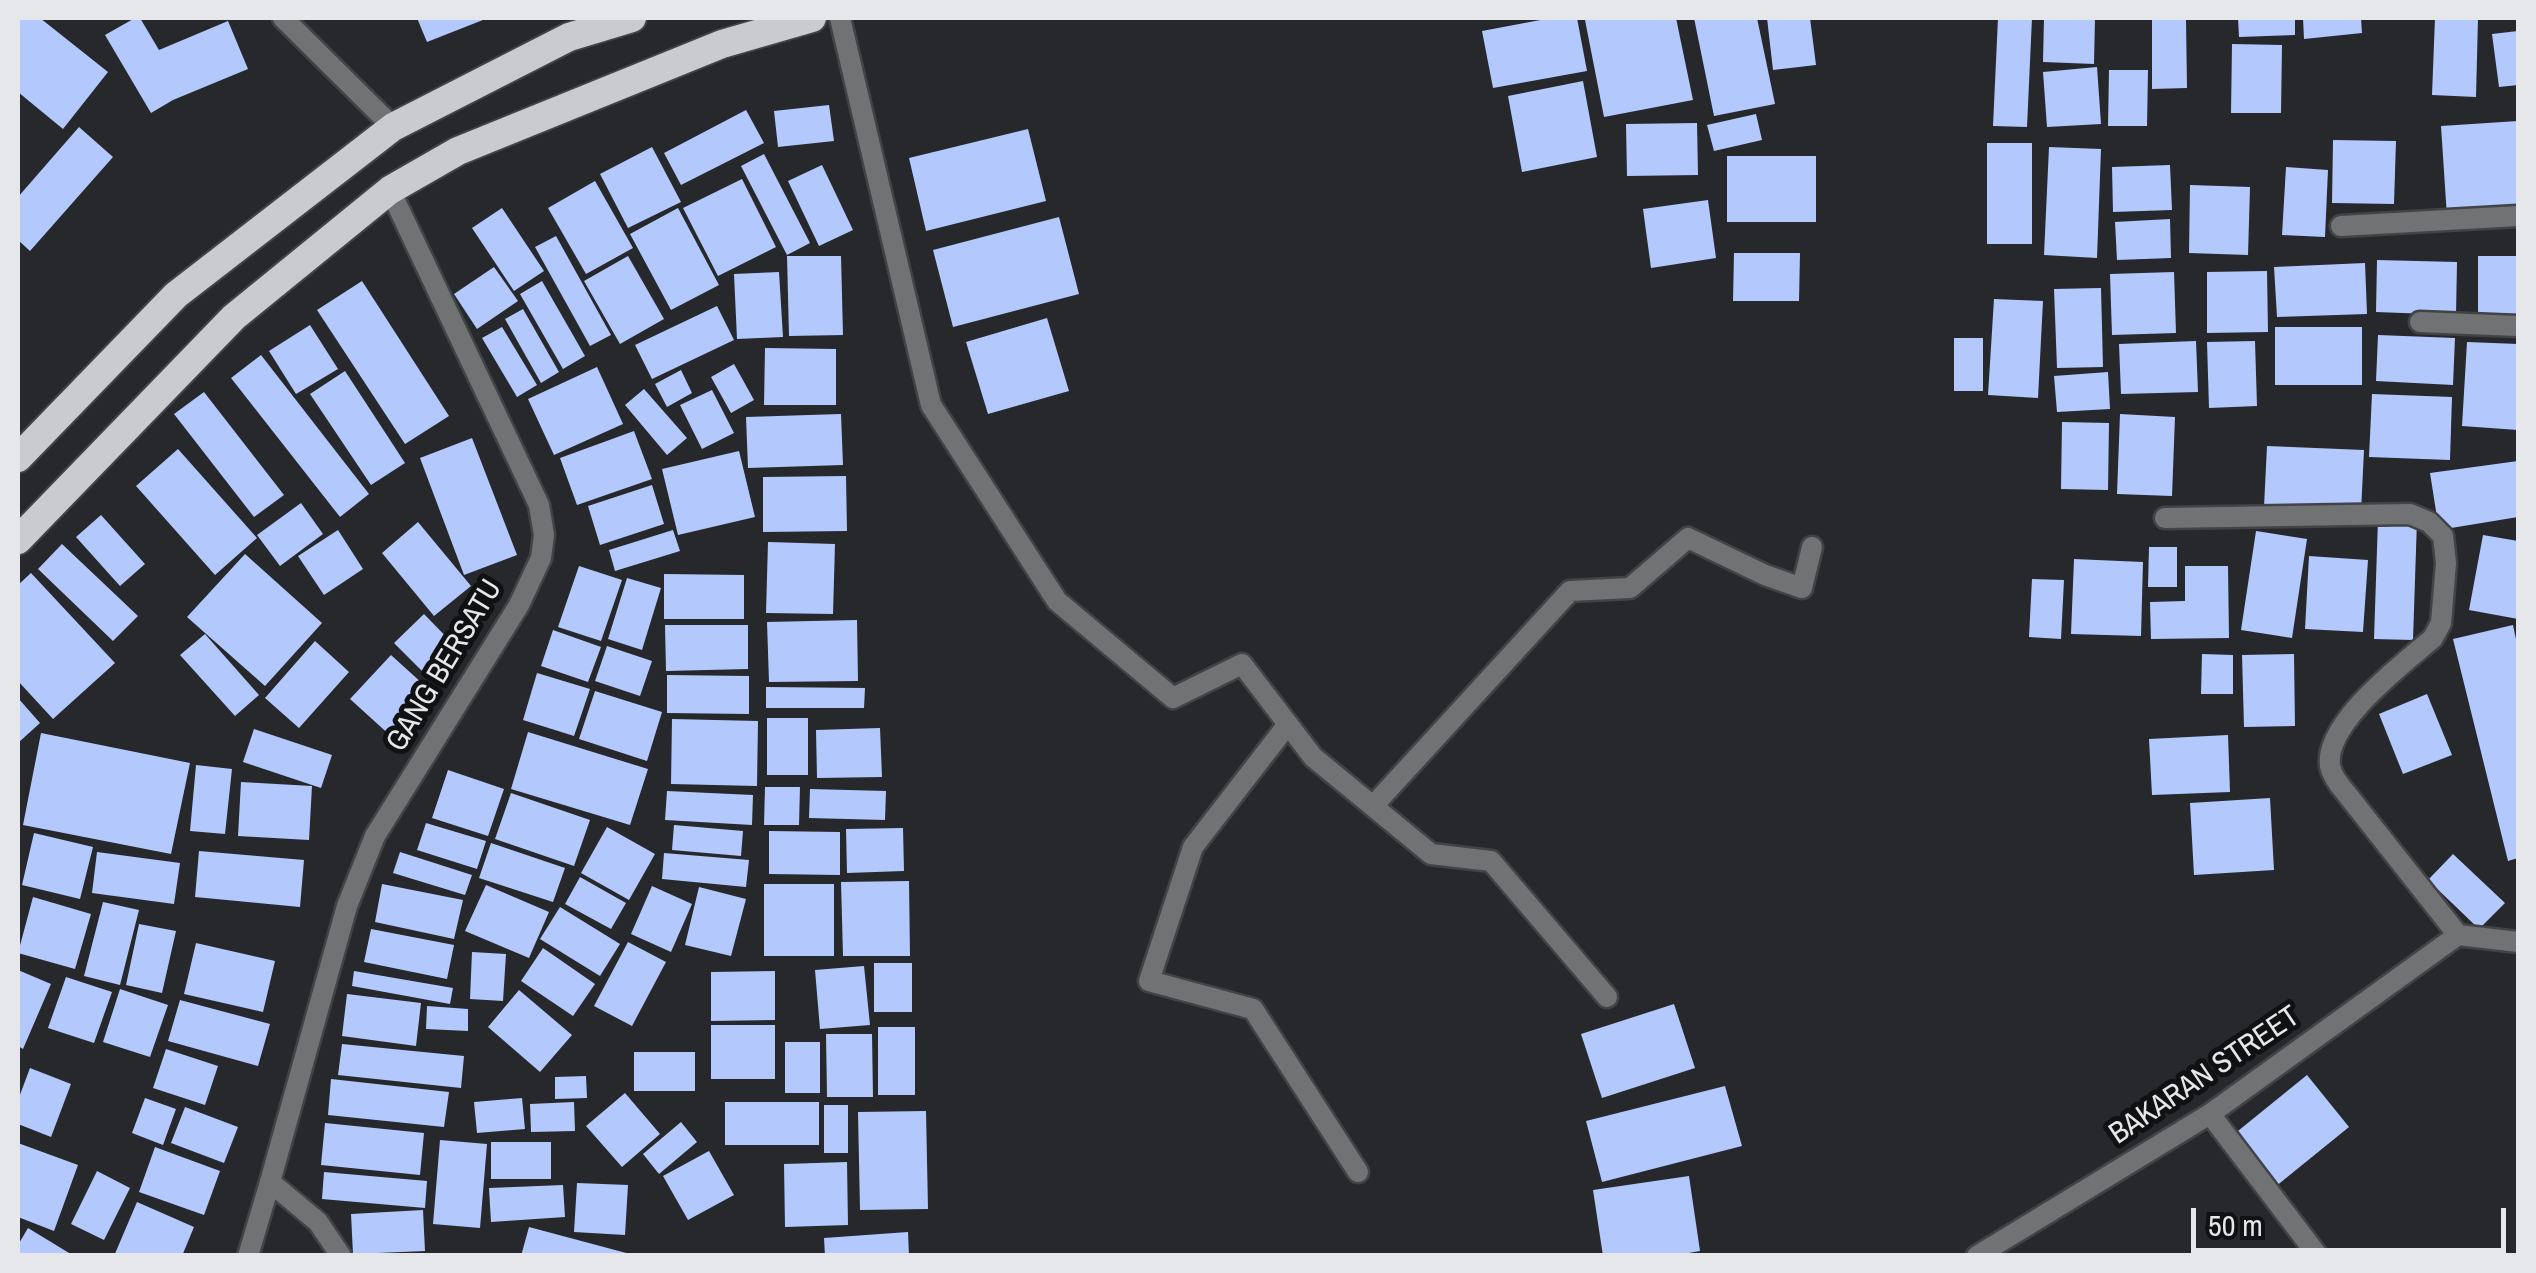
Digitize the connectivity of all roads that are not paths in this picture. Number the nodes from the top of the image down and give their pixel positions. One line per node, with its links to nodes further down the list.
1 (283, 18): 5 (street)
2 (632, 18): 5 (highway)
3 (812, 18): 6 (highway)
4 (840, 18): 15 (street)
5 (394, 127): 11 (highway)
6 (390, 190): 13 (highway); 22 (street, GANG BERSATU)
7 (2518, 216): 8 (street)
8 (2341, 226)
9 (2420, 322): 10 (street)
10 (2518, 326)
11 (18, 458)
12 (2165, 518): 17 (street)
13 (18, 540)
14 (1812, 547): 16 (street)
15 (1288, 724): 16 (street); 21 (street)
16 (1373, 806): 19 (street)
17 (2458, 935): 18 (street); 20 (street, BAKARAN STREET)
18 (2518, 942)
19 (1608, 998)
20 (2210, 1114): 25 (street, BAKARAN STREET); 26 (street)
21 (1358, 1172)
22 (270, 1182): 23 (street, GANG BERSATU); 24 (street)
23 (248, 1256)
24 (341, 1256)
25 (1978, 1256)
26 (2318, 1256)

